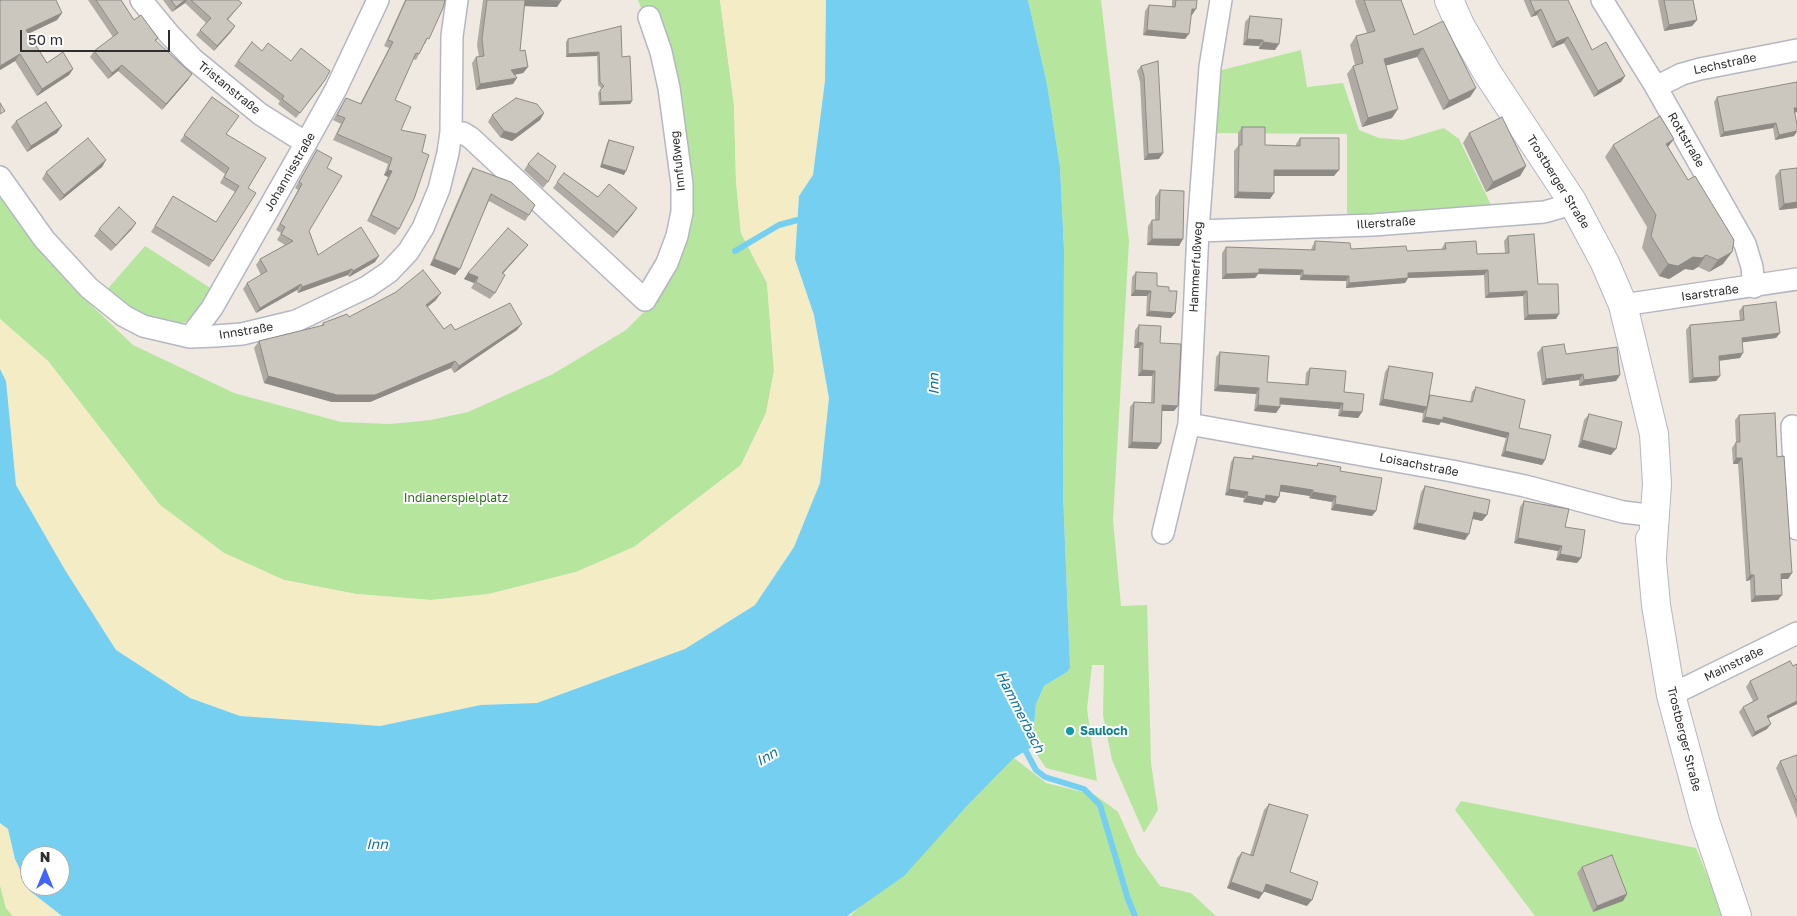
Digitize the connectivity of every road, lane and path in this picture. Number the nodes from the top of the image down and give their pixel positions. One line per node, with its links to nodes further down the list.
1 (141, 0): 11 (street, Tristanstraße)
2 (378, 0): 11 (street, Johannisstraße)
3 (457, 0): 10 (street, Innstraße)
4 (1221, 0): 14 (street, Hammerfußweg)
5 (1449, 0): 13 (main road, Trostberger Straße)
6 (1602, 0): 9 (street, Rottstraße)
7 (649, 18): 10 (street, Innfußweg)
8 (1797, 50): 9 (street, Lechstraße)
9 (1656, 87): 16 (street, Rottstraße)
10 (451, 132): 18 (street, Innstraße)
11 (306, 143): 18 (street, Johannisstraße)
12 (0, 177): 18 (street, Innstraße)
13 (1572, 201): 14 (street, Illerstraße); 17 (main road, Trostberger Straße)
14 (1198, 231): 20 (street, Hammerfußweg)
15 (1797, 279): 16 (street, Isarstraße)
16 (1754, 287): 17 (street, Isarstraße)
17 (1623, 305): 19 (main road, Trostberger Straße)
18 (190, 337)
19 (1639, 376): 22 (main road, Trostberger Straße); 25 (main road, Trostberger Straße)
20 (1189, 424): 22 (street, Loisachstraße); 24 (street, Hammerfußweg)
21 (1792, 426): 23 (street)
22 (1648, 515): 25 (main road, Trostberger Straße)
23 (1797, 529)
24 (1163, 533)
25 (1652, 557): 27 (main road, Trostberger Straße)
26 (1797, 633): 27 (street, Mainstraße)
27 (1671, 695): 28 (main road, Trostberger Straße)
28 (1737, 916)

